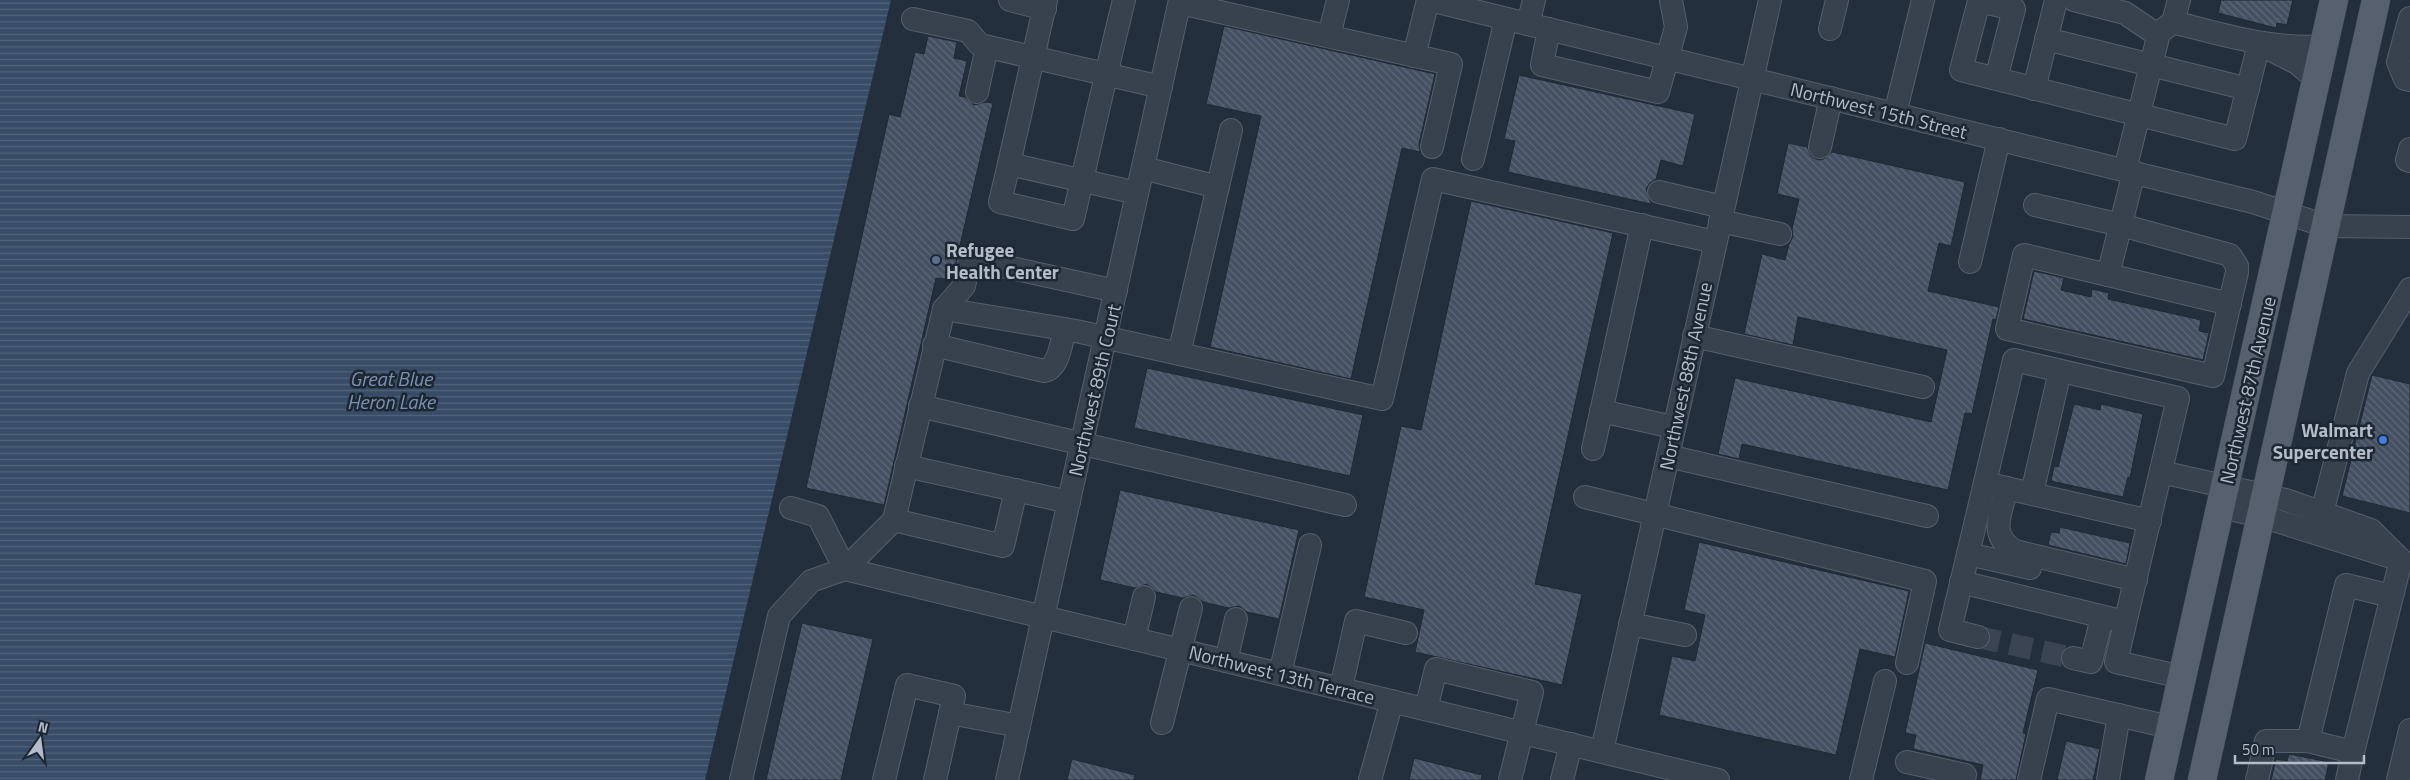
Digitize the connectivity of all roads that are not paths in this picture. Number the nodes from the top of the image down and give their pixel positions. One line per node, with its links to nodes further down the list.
1 (1010, 0): 16 (street)
2 (1124, 0): 32 (street)
3 (1338, 0): 23 (street)
4 (1434, 0): 17 (street, Northwest 15th Street); 28 (street)
5 (1534, 0): 20 (street)
6 (1671, 0): 30 (street)
7 (1770, 0): 33 (street, Northwest 88th Avenue)
8 (1837, 0): 21 (street)
9 (1924, 0): 42 (street)
10 (2056, 0): 24 (street)
11 (2074, 0): 22 (street)
12 (2179, 0): 22 (street)
13 (2334, 0): 26 (main road, Northwest 87th Avenue)
14 (2376, 0): 63 (main road)
15 (1180, 1): 23 (street); 37 (street, Northwest 89th Court)
16 (1046, 4): 29 (street)
17 (1495, 11): 20 (street, Northwest 15th Street); 49 (street)
18 (2410, 18): 36 (street)
19 (913, 19): 27 (street)
20 (1539, 27): 30 (street, Northwest 15th Street); 30 (street)
21 (1830, 28)
22 (2166, 28): 25 (street); 31 (street)
23 (1329, 36): 28 (street)
24 (2046, 39): 31 (street); 38 (street)
25 (2259, 44): 26 (street); 35 (street); 39 (street)
26 (2324, 46): 35 (main road, Northwest 87th Avenue)
27 (987, 47): 29 (street); 40 (street)
28 (1414, 56): 46 (street)
29 (1034, 58): 32 (street); 51 (street)
30 (1667, 58): 33 (street, Northwest 15th Street)
31 (2151, 65): 39 (street); 43 (street)
32 (1106, 75): 37 (street); 54 (street)
33 (1752, 78): 41 (street, Northwest 15th Street); 60 (street, Northwest 88th Avenue)
34 (1996, 79): 38 (street)
35 (2316, 79): 59 (main road, Northwest 87th Avenue)
36 (2410, 80)
37 (1161, 87): 52 (street, Northwest 89th Court)
38 (2034, 89): 43 (street)
39 (2248, 89): 43 (street)
40 (977, 92)
41 (1831, 98): 42 (street, Northwest 15th Street); 47 (street)
42 (1895, 114): 45 (street, Northwest 15th Street)
43 (2139, 115): 53 (street)
44 (1231, 130): 55 (street)
45 (1999, 139): 53 (street, Northwest 15th Street); 66 (street)
46 (1432, 147)
47 (1820, 147)
48 (2410, 149): 50 (street)
49 (1473, 160)
50 (2410, 161)
51 (1008, 164): 54 (street); 54 (street)
52 (1143, 168): 55 (street); 57 (street, Northwest 89th Court)
53 (2129, 171): 59 (street, Northwest 15th Street); 62 (street)
54 (1082, 181): 57 (street)
55 (1218, 187): 77 (street)
56 (1659, 192): 60 (street)
57 (1137, 194): 69 (street, Northwest 89th Court)
58 (2035, 204): 62 (street)
59 (2286, 214): 63 (street, Northwest 15th Street); 71 (main road, Northwest 87th Avenue)
60 (1719, 223): 61 (street); 65 (street); 74 (street, Northwest 88th Avenue)
61 (1642, 225): 77 (street); 81 (street)
62 (2121, 225): 67 (street); 70 (street)
63 (2326, 226): 64 (street, Northwest 15th Street); 96 (main road)
64 (2410, 227)
65 (1780, 234)
66 (1970, 262)
67 (2108, 275): 70 (street); 70 (street)
68 (2410, 289): 99 (street)
69 (1116, 291): 72 (street); 75 (street, Northwest 89th Court)
70 (2230, 301): 71 (street)
71 (2265, 308): 93 (main road, Northwest 87th Avenue)
72 (944, 309): 73 (street); 76 (street)
73 (1065, 329): 75 (street); 76 (street)
74 (1694, 336): 79 (street); 82 (street, Northwest 88th Avenue)
75 (1105, 338): 77 (street); 83 (street, Northwest 89th Court)
76 (934, 345): 80 (street)
77 (1179, 354)
78 (2060, 371): 87 (street); 88 (street); 91 (street)
79 (1923, 387)
80 (920, 406): 83 (street); 86 (street)
81 (1601, 411): 82 (street); 84 (street)
82 (1673, 428): 85 (street, Northwest 88th Avenue)
83 (1082, 444): 94 (street, Northwest 89th Court); 95 (street)
84 (1593, 449)
85 (1668, 456): 98 (street, Northwest 88th Avenue); 100 (street)
86 (906, 466): 90 (street); 101 (street)
87 (2161, 472): 93 (street); 102 (street)
88 (1985, 483): 89 (street); 104 (street)
89 (2007, 488): 91 (street); 108 (street)
90 (1016, 490): 94 (street); 101 (street)
91 (2032, 494): 102 (street)
92 (1585, 497): 98 (street)
93 (2223, 497): 96 (street); 126 (main road, Northwest 87th Avenue)
94 (1069, 502): 112 (street, Northwest 89th Court)
95 (1345, 505)
96 (2263, 506): 99 (street); 105 (street); 156 (main road)
97 (791, 508): 106 (street)
98 (1654, 513): 116 (street, Northwest 88th Avenue); 124 (street)
99 (2322, 513): 105 (street)
100 (1927, 516)
101 (894, 520): 106 (street)
102 (2150, 521): 108 (street)
103 (1310, 545): 125 (street)
104 (1968, 554): 107 (street); 108 (street)
105 (2406, 562): 109 (street)
106 (845, 569): 112 (street, Northwest 13th Terrace); 143 (street)
107 (1960, 582): 113 (street); 119 (street)
108 (2135, 586): 115 (street)
109 (2391, 596): 138 (street); 141 (street)
110 (1144, 597): 120 (street)
111 (1191, 608): 121 (street)
112 (1043, 616): 120 (street, Northwest 13th Terrace); 134 (street, Northwest 89th Court)
113 (2102, 617): 115 (street); 122 (street)
114 (1236, 619): 123 (street)
115 (2125, 622): 126 (street)
116 (1630, 624): 118 (street); 140 (street, Northwest 88th Avenue)
117 (1406, 633): 128 (street)
118 (1685, 635)
119 (1978, 637)
120 (1134, 638): 121 (street, Northwest 13th Terrace)
121 (1180, 650): 123 (street, Northwest 13th Terrace); 133 (street)
122 (2073, 658)
123 (1226, 661): 125 (street, Northwest 13th Terrace)
124 (1908, 663)
125 (1280, 674): 128 (street, Northwest 13th Terrace)
126 (2182, 677): 135 (main road, Northwest 87th Avenue)
127 (1885, 681): 151 (street)
128 (1341, 688): 129 (street, Northwest 13th Terrace)
129 (1392, 701): 130 (street, Northwest 13th Terrace); 147 (street)
130 (1426, 709): 137 (street, Northwest 13th Terrace); 137 (street)
131 (950, 713): 134 (street); 144 (street); 145 (street)
132 (2119, 716): 135 (street); 153 (street); 154 (street)
133 (1162, 722)
134 (1019, 726): 146 (street, Northwest 89th Court)
135 (2170, 727): 155 (main road, Northwest 87th Avenue)
136 (2410, 730): 159 (street)
137 (1522, 732): 139 (street, Northwest 13th Terrace); 148 (street)
138 (2308, 740): 141 (street); 157 (street)
139 (1571, 744): 140 (street, Northwest 13th Terrace); 149 (street)
140 (1602, 751): 150 (street, Northwest 13th Terrace)
141 (2353, 752): 158 (street)
142 (1907, 762): 152 (street)
143 (741, 780)
144 (884, 780)
145 (935, 780)
146 (1007, 780)
147 (1370, 780)
148 (1510, 780)
149 (1562, 780)
150 (1718, 780)
151 (1861, 780)
152 (1963, 780)
153 (2029, 780)
154 (2108, 780)
155 (2159, 780)
156 (2202, 780)
157 (2257, 780)
158 (2347, 780)
159 (2398, 780)

